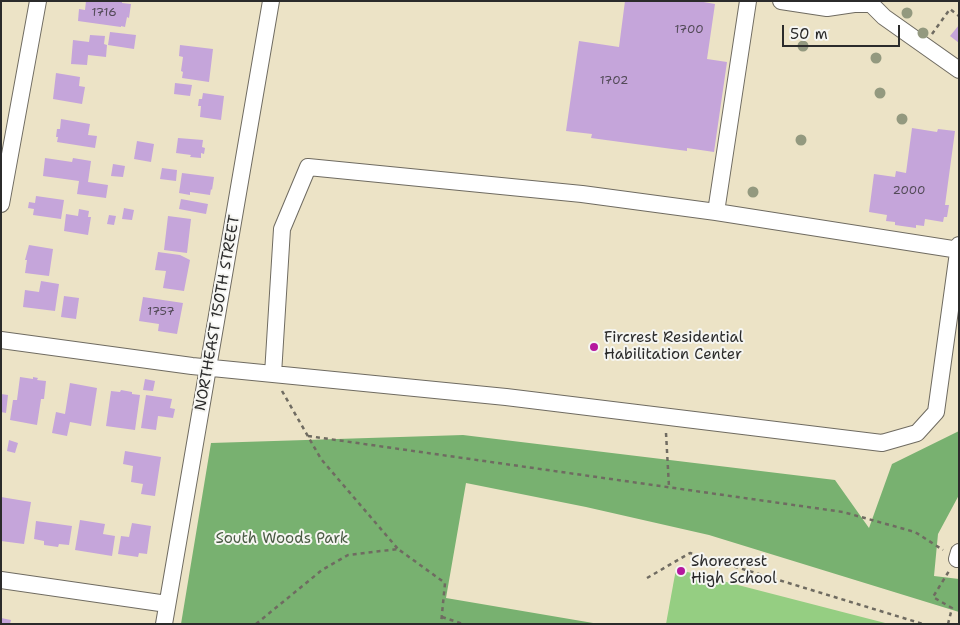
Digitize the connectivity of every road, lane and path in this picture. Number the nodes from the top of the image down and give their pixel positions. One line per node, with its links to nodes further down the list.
1 (38, 1): 9 (street)
2 (271, 1): 13 (street, NORTHEAST 150TH STREET)
3 (748, 1): 10 (street)
4 (781, 1): 5 (street)
5 (872, 3): 8 (street)
6 (959, 16): 7 (path)
7 (930, 37)
8 (959, 70)
9 (1, 204)
10 (716, 212): 11 (street); 14 (street)
11 (958, 248): 15 (street)
12 (1, 340): 13 (street)
13 (208, 367): 14 (street); 22 (street, NORTHEAST 150TH STREET)
14 (273, 374): 15 (street); 16 (path)
15 (665, 416): 17 (path)
16 (308, 436): 17 (path); 18 (path)
17 (669, 488): 19 (path)
18 (398, 549): 23 (path); 25 (path)
19 (958, 556): 29 (path)
20 (647, 578): 28 (path)
21 (1, 580): 22 (street)
22 (167, 604): 24 (street, NORTHEAST 150TH STREET)
23 (442, 617): 26 (path); 27 (path)
24 (164, 624)
25 (256, 624)
26 (442, 624)
27 (463, 624)
28 (923, 624)
29 (948, 624)

